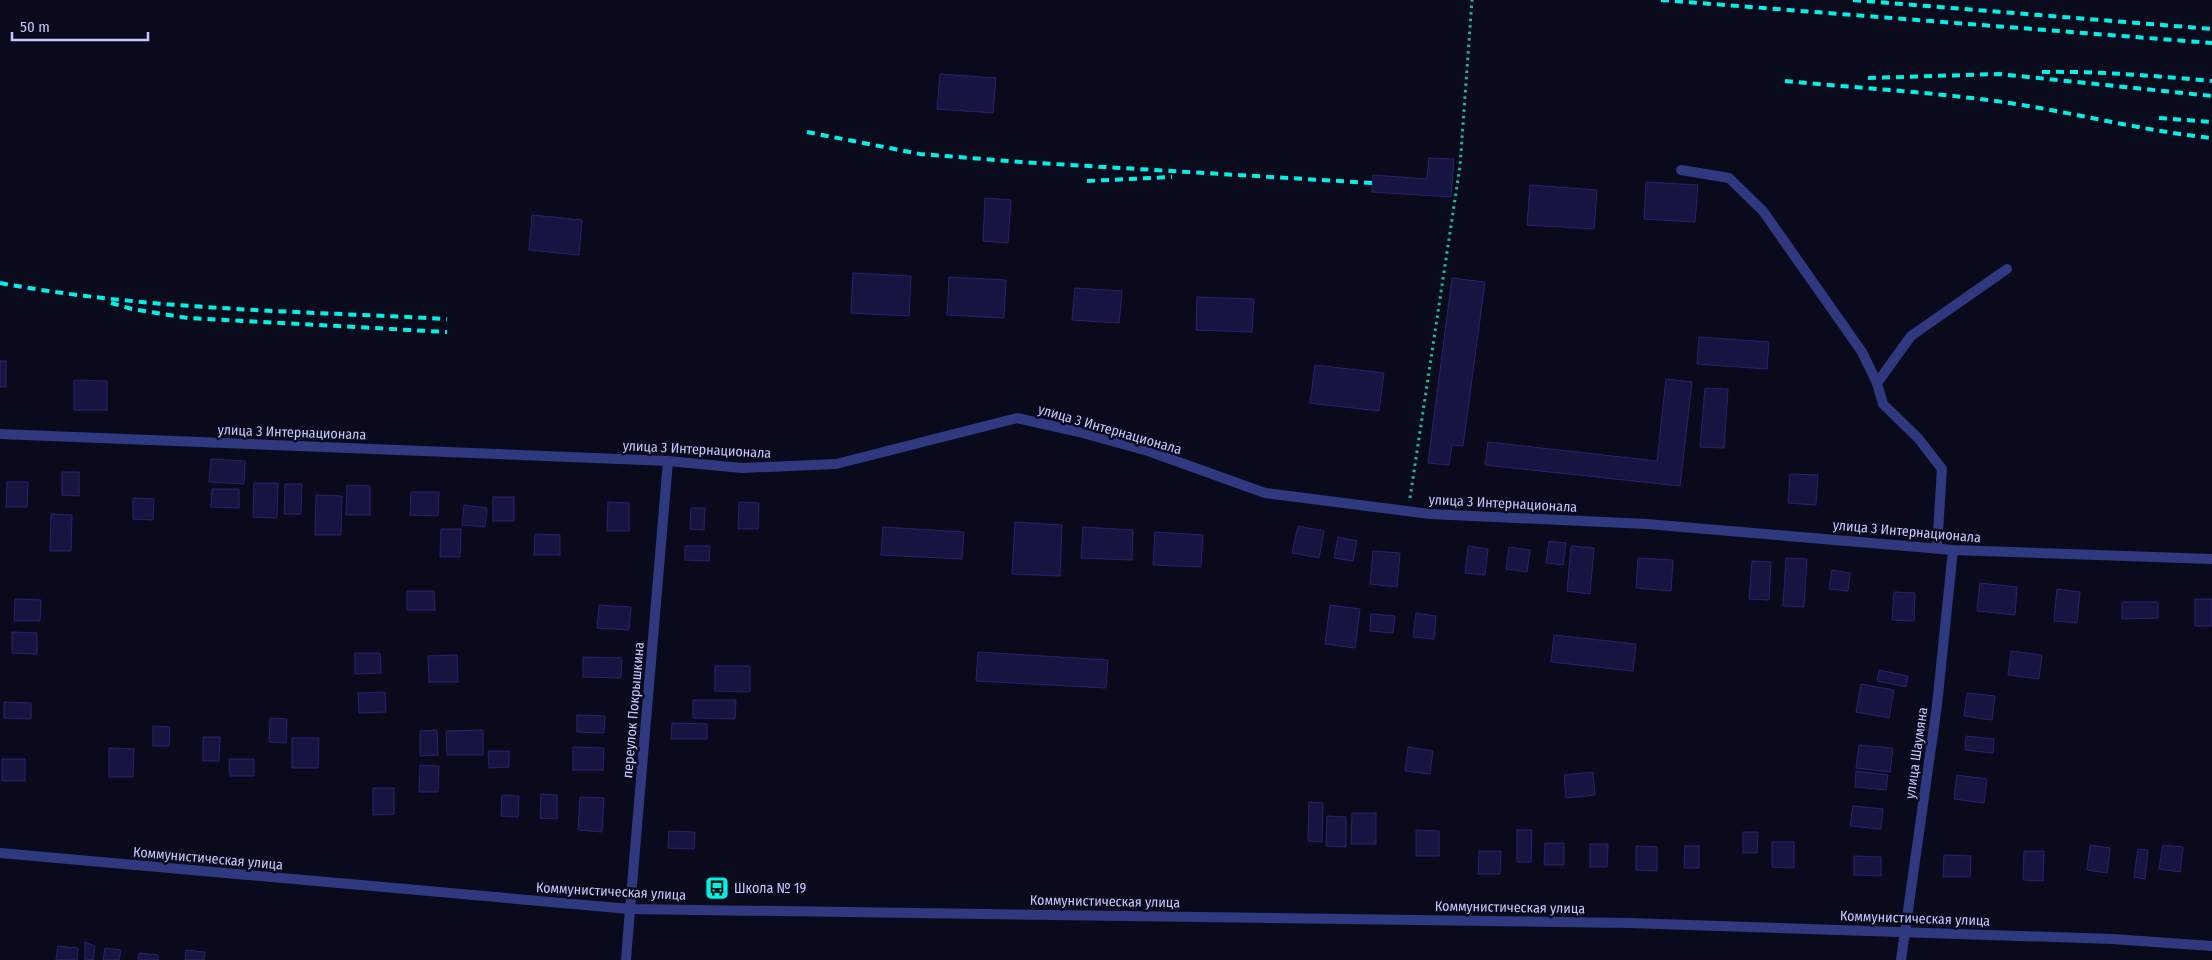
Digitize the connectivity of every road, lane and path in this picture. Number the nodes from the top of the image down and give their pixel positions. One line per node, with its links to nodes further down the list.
1 (1472, 0): 7 (path)
2 (1681, 170): 4 (street)
3 (2007, 269): 4 (street)
4 (1878, 383): 8 (street)
5 (0, 434): 6 (street, улица 3 Интернационала)
6 (668, 461): 7 (street, улица 3 Интернационала); 12 (street, переулок Покрышкина)
7 (1408, 512): 8 (street, улица 3 Интернационала)
8 (1937, 547): 9 (street, улица 3 Интернационала)
9 (1953, 550): 10 (street, улица 3 Интернационала); 13 (street, улица Шаумяна)
10 (2212, 559)
11 (0, 853): 12 (street, Коммунистическая улица)
12 (630, 909): 13 (street, Коммунистическая улица); 15 (street, переулок Покрышкина)
13 (1905, 931): 14 (street, Коммунистическая улица); 16 (street, улица Шаумяна)
14 (2212, 946)
15 (626, 960)
16 (1901, 960)

